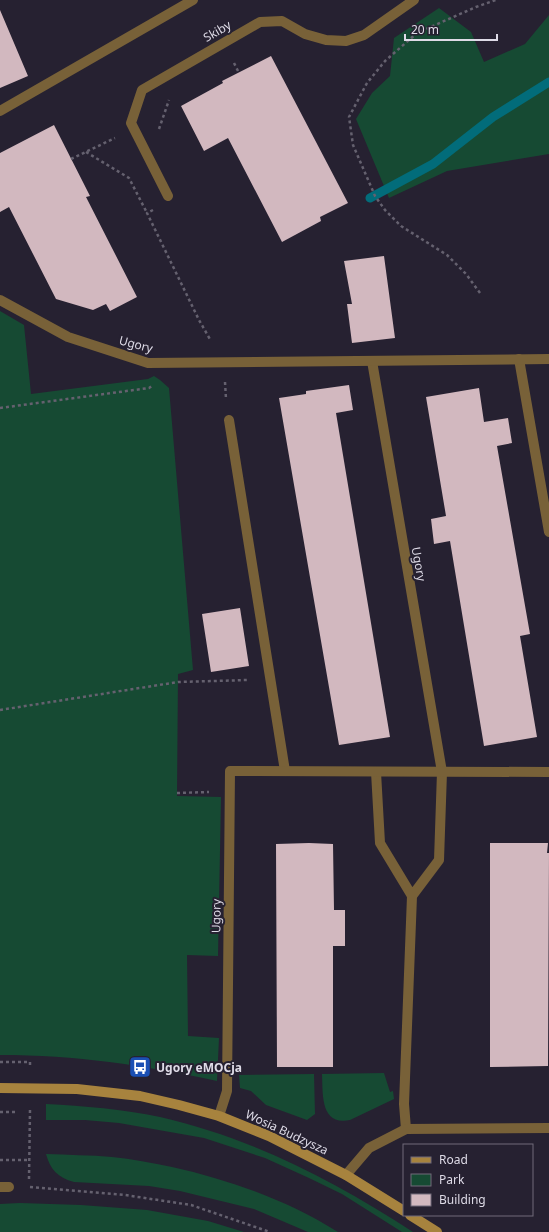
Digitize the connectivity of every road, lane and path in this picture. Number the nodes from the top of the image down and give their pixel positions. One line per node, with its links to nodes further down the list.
1 (194, 0): 9 (street)
2 (414, 0): 14 (street, Skiby)
3 (496, 0): 17 (path)
4 (240, 60): 5 (path)
5 (234, 63): 6 (path); 7 (path)
6 (228, 67)
7 (239, 73)
8 (170, 99): 10 (path)
9 (0, 111)
10 (158, 131)
11 (111, 140): 12 (path)
12 (86, 152): 13 (path); 16 (path)
13 (71, 159)
14 (168, 196)
15 (154, 210): 16 (path)
16 (147, 213): 19 (path)
17 (480, 293)
18 (0, 300): 22 (street, Ugory)
19 (202, 326)
20 (519, 359): 21 (street, Ugory); 22 (street, Ugory); 26 (street)
21 (549, 359)
22 (372, 361): 31 (street, Ugory)
23 (154, 384): 24 (path)
24 (0, 408)
25 (229, 420): 27 (street)
26 (549, 532)
27 (271, 680): 28 (path); 29 (street)
28 (0, 710)
29 (285, 771): 30 (street, Ugory); 34 (street, Ugory)
30 (376, 772): 31 (street, Ugory); 35 (street)
31 (442, 772): 32 (street, Ugory); 35 (street)
32 (549, 772)
33 (177, 792): 34 (path)
34 (230, 792): 39 (street, Ugory)
35 (412, 896): 41 (street)
36 (0, 1062): 37 (path)
37 (30, 1062)
38 (0, 1088): 39 (street, Wosia Budzysza)
39 (219, 1116): 43 (street, Wosia Budzysza)
40 (549, 1128): 41 (street)
41 (406, 1129): 43 (street)
42 (0, 1160): 46 (path)
43 (346, 1175): 44 (street, Wosia Budzysza)
44 (403, 1210)
45 (412, 1216): 47 (street)
46 (270, 1232)
47 (437, 1232)

